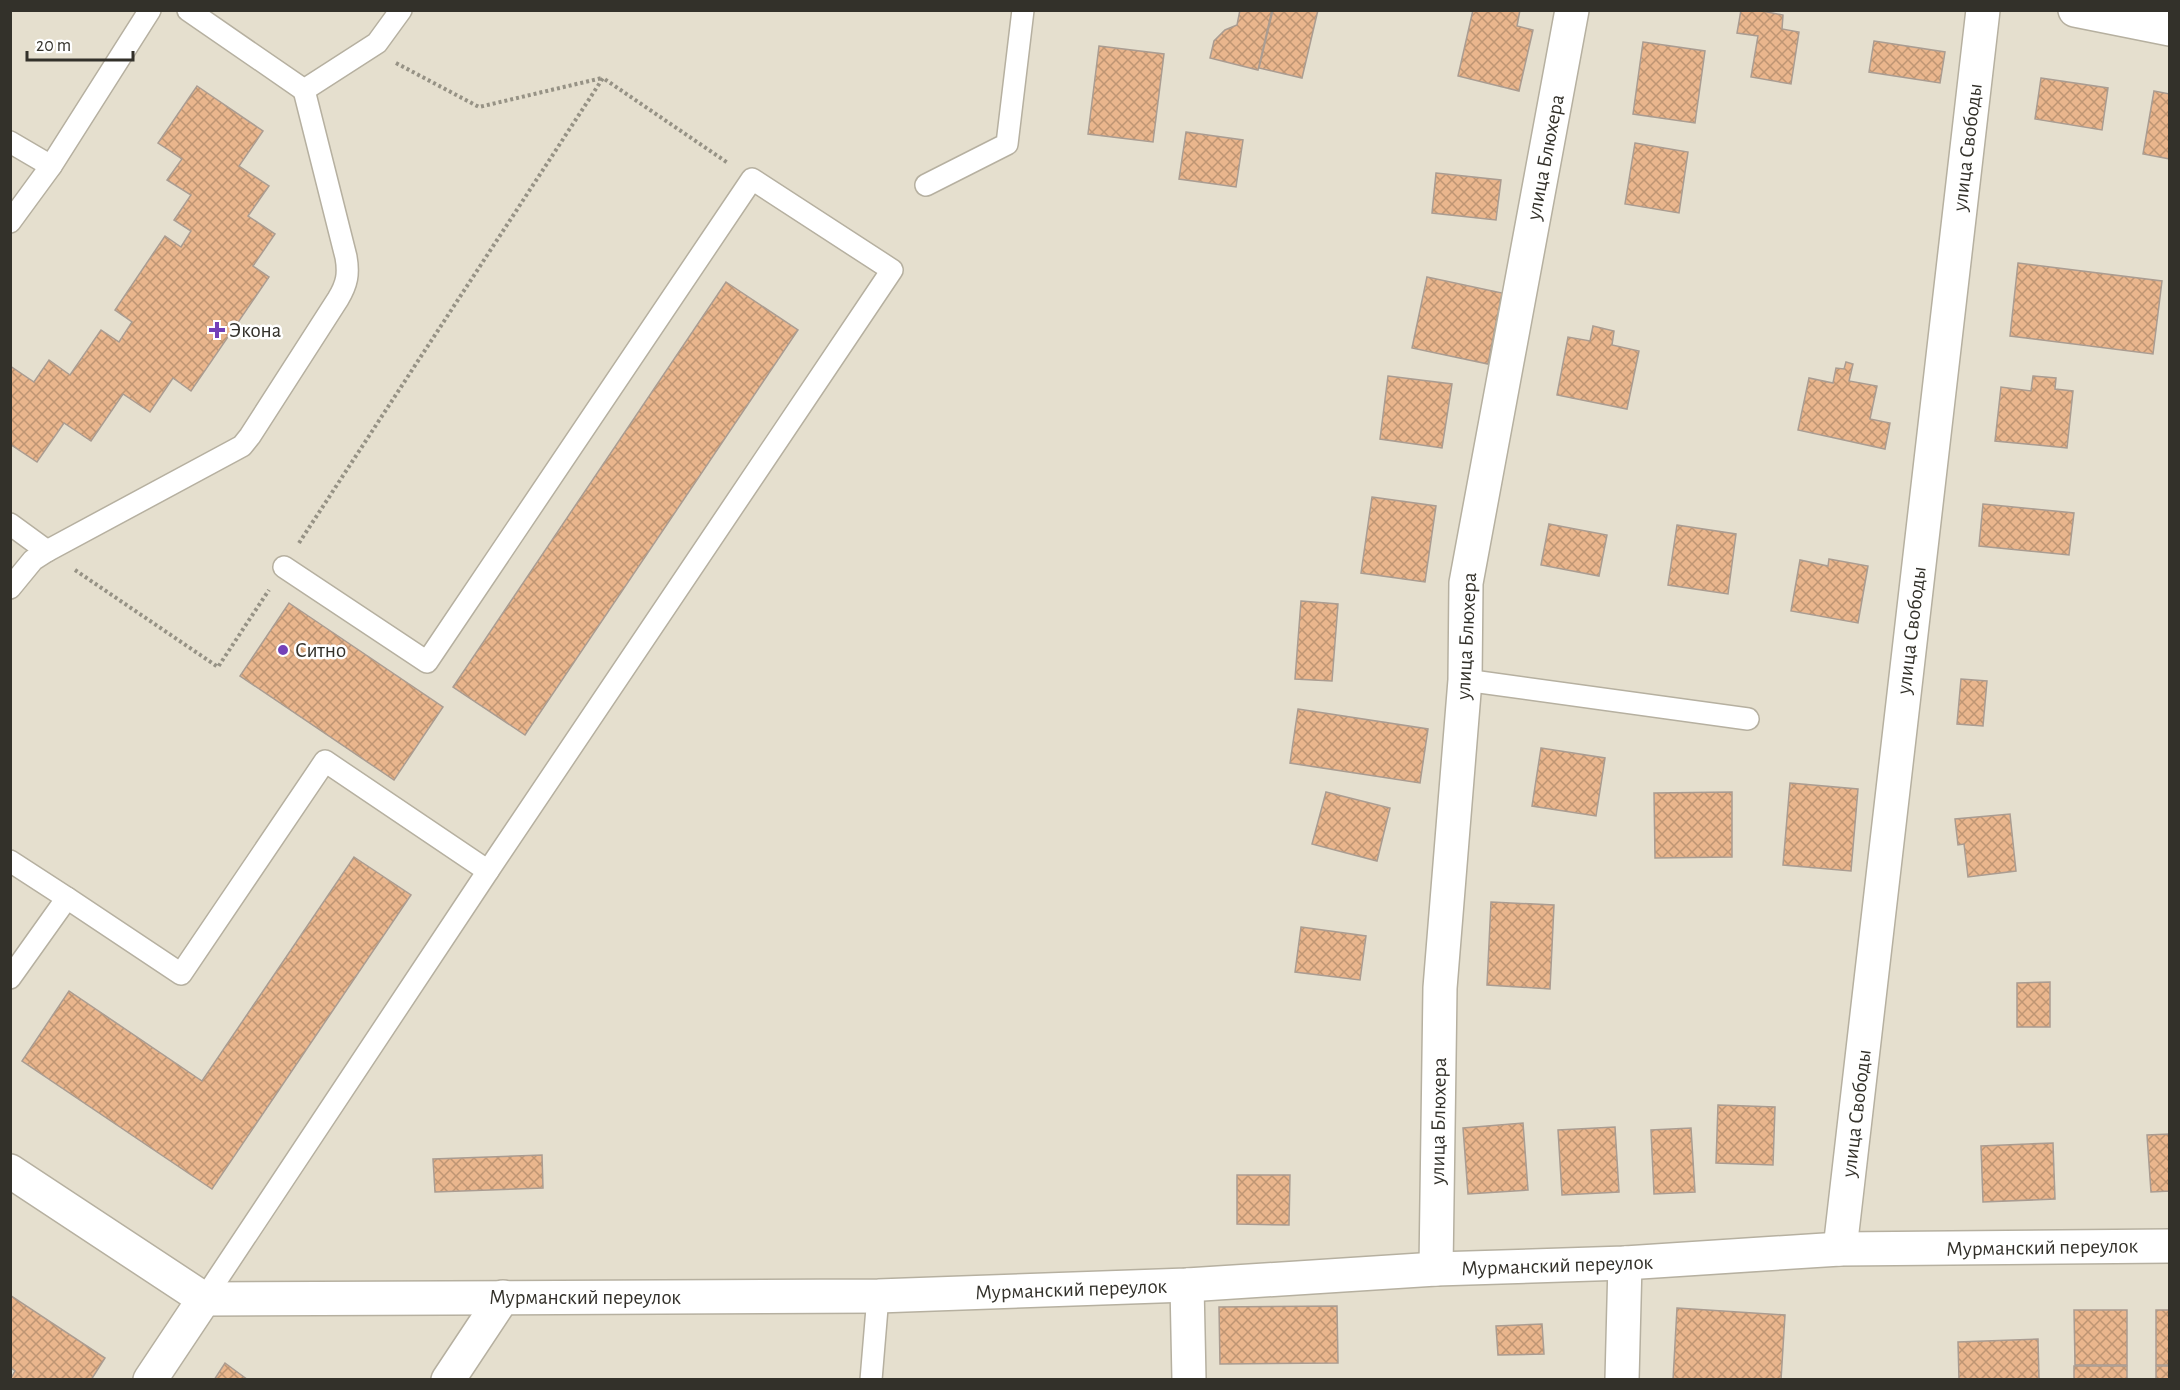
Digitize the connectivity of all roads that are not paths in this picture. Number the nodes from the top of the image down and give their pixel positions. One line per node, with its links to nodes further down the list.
1 (150, 10): 11 (lane)
2 (188, 10): 9 (lane)
3 (401, 10): 9 (lane)
4 (1023, 10): 12 (lane)
5 (1572, 10): 18 (street, улица Блюхера)
6 (1983, 10): 26 (street, улица Свободы)
7 (2075, 10): 8 (street)
8 (2169, 28)
9 (304, 90): 15 (lane)
10 (10, 142): 11 (lane)
11 (51, 166): 13 (lane)
12 (926, 185)
13 (10, 222)
14 (10, 524): 15 (lane)
15 (47, 550): 17 (lane)
16 (284, 567): 21 (lane)
17 (10, 588)
18 (1465, 680): 19 (lane); 28 (street, улица Блюхера)
19 (1748, 719)
20 (10, 861): 22 (lane)
21 (488, 871): 22 (lane); 32 (lane)
22 (67, 898): 23 (lane)
23 (10, 978)
24 (10, 1171): 32 (street)
25 (2169, 1246): 26 (street, Мурманский переулок)
26 (1840, 1249): 27 (street, Мурманский переулок)
27 (1625, 1263): 28 (street, Мурманский переулок); 37 (street)
28 (1436, 1269): 29 (street, Мурманский переулок)
29 (1188, 1286): 30 (street, Мурманский переулок); 36 (street)
30 (878, 1296): 31 (street, Мурманский переулок); 35 (lane)
31 (503, 1297): 32 (street, Мурманский переулок); 34 (street)
32 (204, 1299): 33 (street)
33 (150, 1380)
34 (448, 1380)
35 (871, 1380)
36 (1188, 1380)
37 (1622, 1380)

